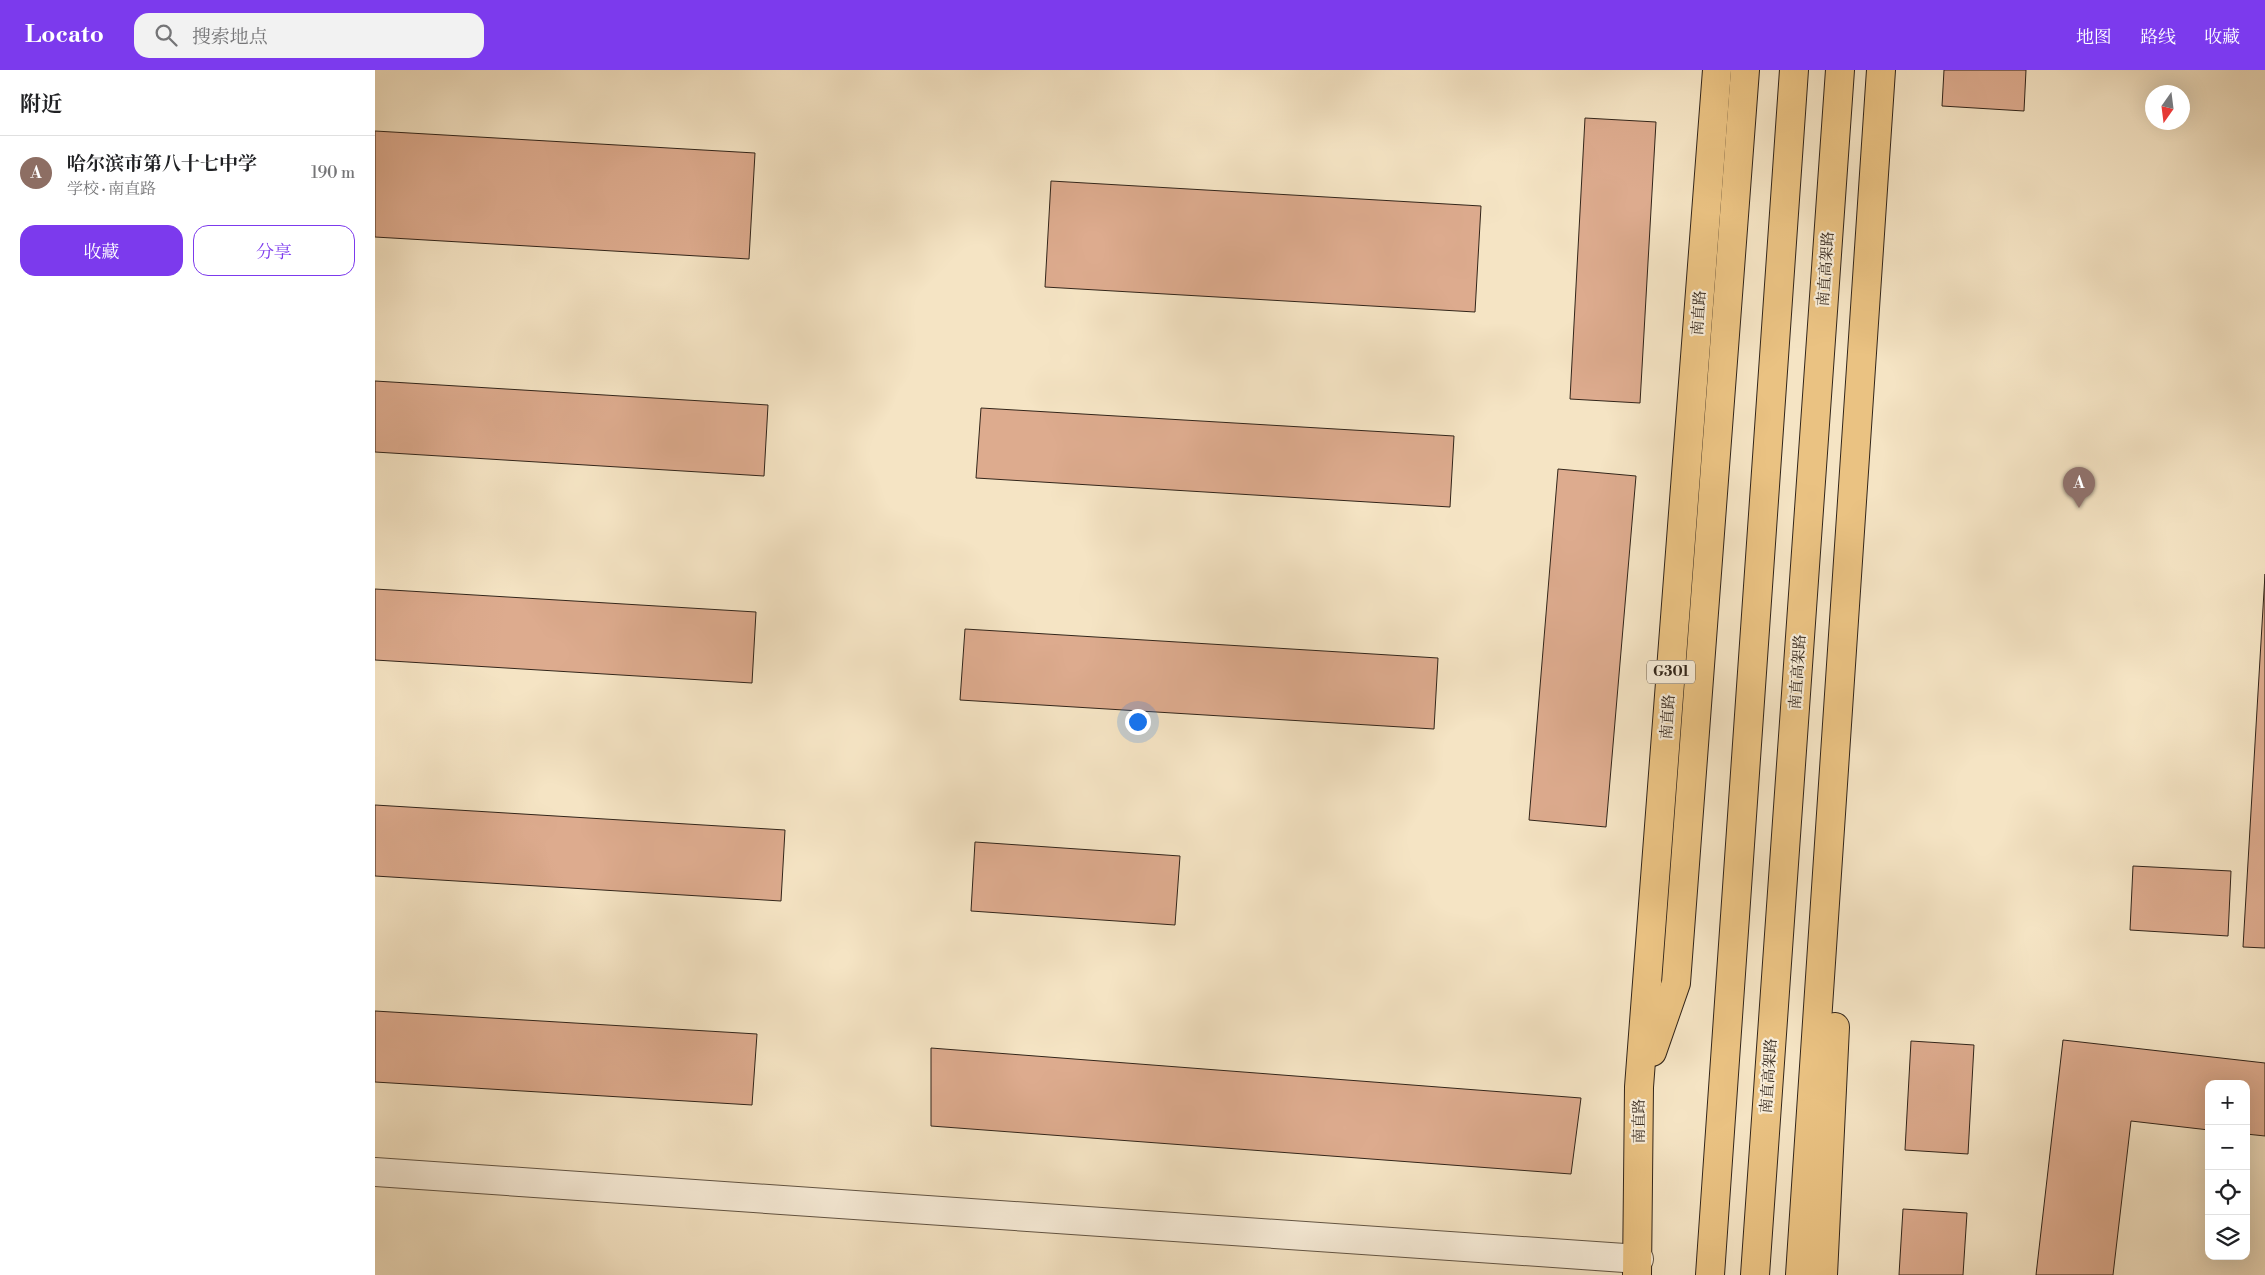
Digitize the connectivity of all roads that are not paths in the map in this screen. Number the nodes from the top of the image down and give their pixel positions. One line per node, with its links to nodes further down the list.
1 (1717, 70): 6 (highway, 南直路 / G301)
2 (1745, 70): 6 (highway)
3 (1795, 70): 9 (highway)
4 (1840, 70): 10 (highway, 南直高架路)
5 (1883, 70): 11 (highway); 12 (highway)
6 (1639, 1087): 8 (highway, 南直路 / G301)
7 (375, 1172): 8 (street)
8 (1638, 1267)
9 (1710, 1275)
10 (1755, 1275)
11 (1800, 1275)
12 (1823, 1275)

